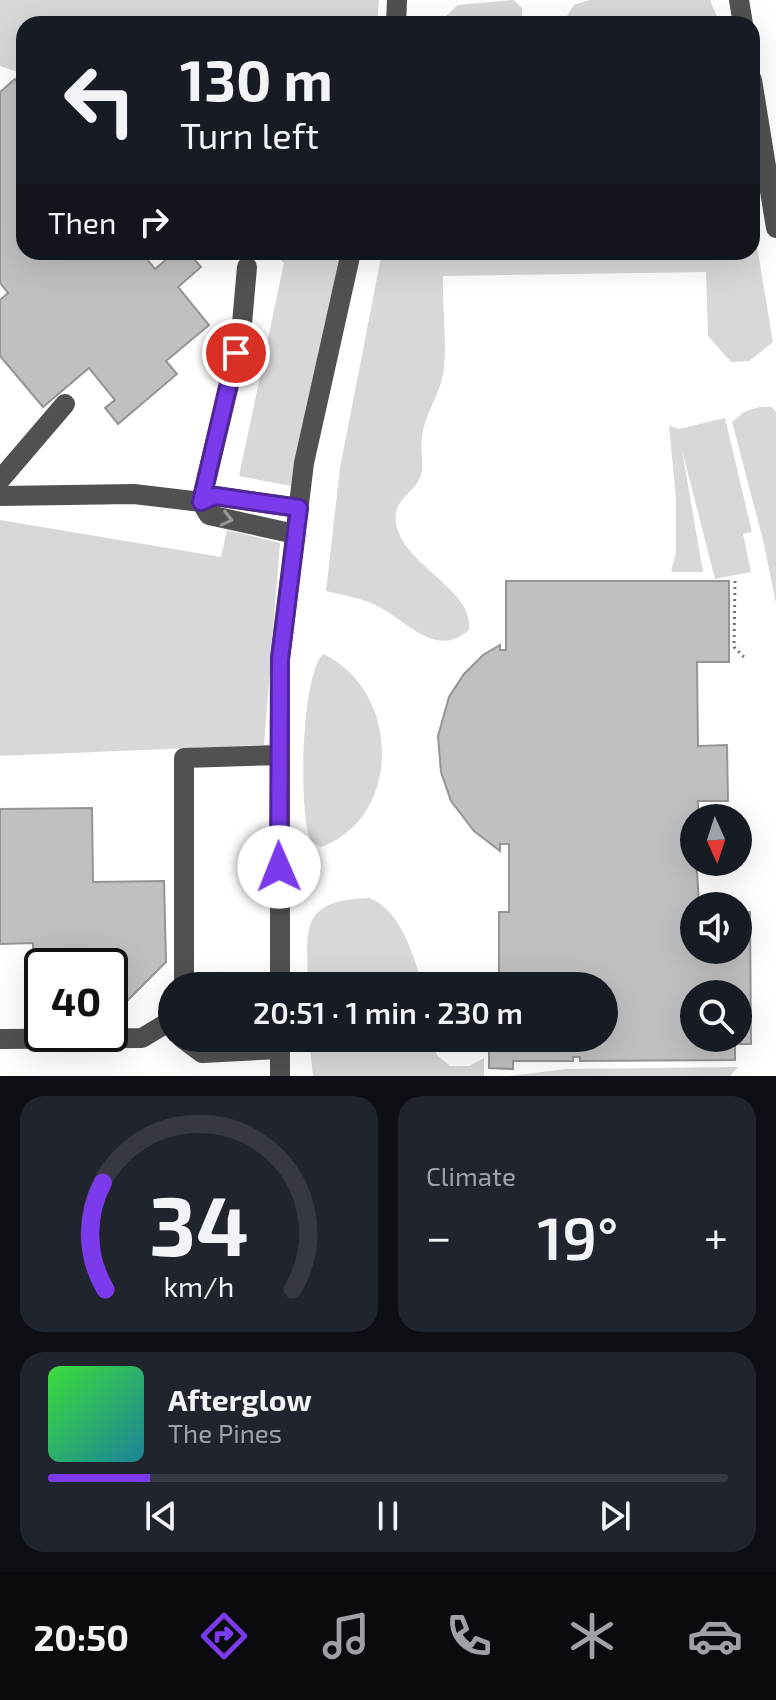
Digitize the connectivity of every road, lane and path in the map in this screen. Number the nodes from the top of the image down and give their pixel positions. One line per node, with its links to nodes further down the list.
1 (760, 129): 2 (street)
2 (776, 228)
3 (349, 260): 9 (street)
4 (247, 267): 8 (street)
5 (65, 404): 6 (street)
6 (0, 480)
7 (0, 496): 8 (street)
8 (201, 502): 9 (street); 10 (street, one-way to 10)
9 (299, 508): 10 (street)
10 (295, 534): 13 (street)
11 (735, 581): 12 (path)
12 (744, 657)
13 (278, 755): 14 (street); 15 (street)
14 (184, 972)
15 (280, 972)
16 (158, 1031): 17 (street)
17 (0, 1039)
18 (280, 1052): 19 (street)
19 (280, 1076)

